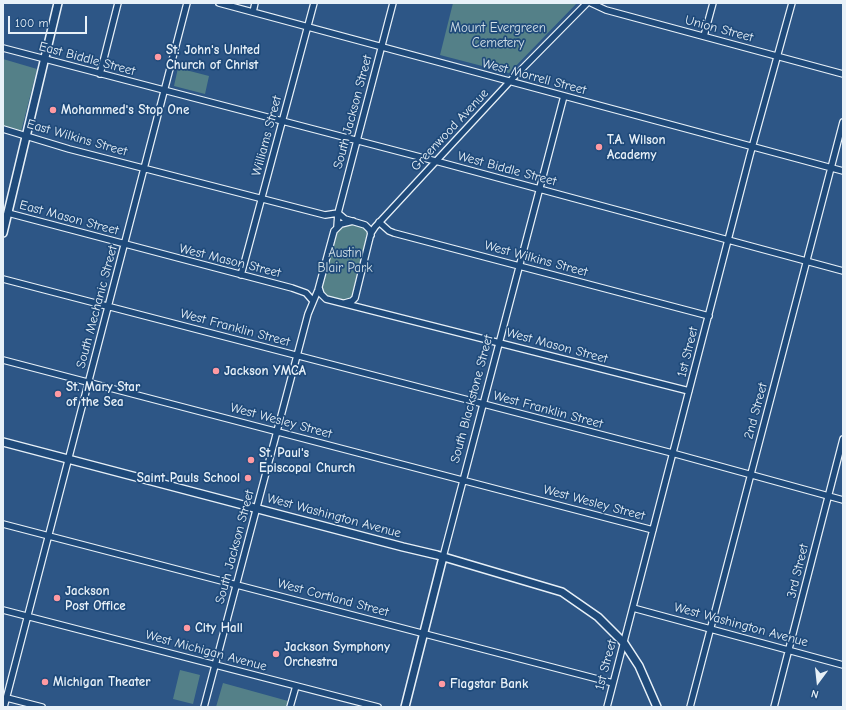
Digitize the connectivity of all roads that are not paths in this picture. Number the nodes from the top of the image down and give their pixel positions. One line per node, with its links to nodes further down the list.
1 (58, 3): 14 (main road)
2 (62, 3): 14 (main road)
3 (118, 3): 21 (street)
4 (187, 3): 24 (street, South Mechanic Street)
5 (219, 3): 13 (street, West Morrell Street)
6 (255, 3): 13 (street)
7 (314, 3): 15 (street, Williams Street)
8 (393, 3): 17 (street, South Jackson Street)
9 (587, 3): 23 (street, Greenwood Avenue)
10 (591, 3): 16 (street, Union Street)
11 (713, 3): 16 (street)
12 (792, 3): 19 (street, 1st Street)
13 (253, 12): 15 (street, West Morrell Street)
14 (56, 14): 20 (main road)
15 (308, 27): 17 (street, West Morrell Street); 26 (street, Williams Street)
16 (704, 36): 19 (street, Union Street)
17 (381, 47): 23 (street, West Morrell Street); 30 (street, South Jackson Street)
18 (3, 48): 20 (street, East Biddle Street)
19 (777, 56): 22 (street, Union Street); 31 (street, 1st Street)
20 (46, 59): 21 (street, East Biddle Street); 29 (main road)
21 (100, 74): 24 (street, East Biddle Street)
22 (843, 74)
23 (510, 82): 25 (street, West Morrell Street); 32 (street, Greenwood Avenue)
24 (165, 91): 26 (street, West Biddle Street); 33 (street, South Mechanic Street)
25 (564, 96): 31 (street, West Morrell Street); 36 (street, South Blackstone Street)
26 (283, 122): 30 (street, West Biddle Street); 37 (street, Williams Street)
27 (843, 122): 34 (street, 2nd Street)
28 (3, 129): 29 (street, East Wilkins Street)
29 (27, 136): 33 (street, East Wilkins Street); 38 (main road)
30 (356, 141): 32 (street, West Biddle Street); 39 (street, South Jackson Street)
31 (752, 148): 34 (street, West Morrell Street); 46 (street, 1st Street)
32 (436, 161): 36 (street, West Biddle Street); 41 (street, Greenwood Avenue)
33 (145, 168): 37 (street); 47 (street, South Mechanic Street)
34 (831, 168): 35 (street, West Morrell Street); 48 (street, 2nd Street)
35 (843, 171)
36 (539, 189): 46 (street, West Biddle Street); 49 (street, South Blackstone Street)
37 (262, 199): 39 (street); 51 (street, Williams Street)
38 (8, 213): 44 (main road); 47 (street, East Mason Street)
39 (338, 213): 40 (street); 43 (street, South Jackson Street)
40 (352, 221): 42 (street); 43 (street)
41 (379, 222): 42 (street); 45 (street, Greenwood Avenue); 49 (street, West Wilkins Street)
42 (362, 224): 45 (street)
43 (337, 227): 53 (street, South Jackson Street)
44 (3, 233)
45 (370, 237): 54 (street, Greenwood Avenue)
46 (728, 240): 48 (street, West Biddle Street); 60 (street, 1st Street)
47 (125, 245): 51 (street, West Mason Street); 59 (street, South Mechanic Street)
48 (806, 261): 50 (street, West Biddle Street); 72 (street, 2nd Street)
49 (520, 266): 60 (street, West Wilkins Street); 61 (street, South Blackstone Street)
50 (843, 271)
51 (241, 275): 56 (street, West Mason Street)
52 (3, 279): 59 (street, West Franklin Street)
53 (320, 286): 55 (street); 56 (street, South Jackson Street)
54 (354, 298): 57 (street); 58 (street)
55 (326, 299): 56 (street, West Mason Street); 57 (street, West Mason Street)
56 (313, 301): 62 (street, South Jackson Street)
57 (345, 303): 58 (street, West Mason Street)
58 (360, 306): 61 (street, West Mason Street)
59 (108, 307): 62 (street, West Franklin Street); 64 (street, South Mechanic Street)
60 (709, 316): 65 (street, 1st Street)
61 (500, 342): 65 (street, West Mason Street); 66 (street, South Blackstone Street)
62 (297, 356): 66 (street, West Franklin Street); 67 (street, South Jackson Street)
63 (3, 360): 64 (street, West Wesley Street)
64 (89, 382): 67 (street, West Wesley Street); 71 (street, South Mechanic Street)
65 (689, 392): 70 (street, 1st Street)
66 (483, 404): 70 (street, West Franklin Street); 73 (street, South Blackstone Street)
67 (277, 432): 73 (street, West Wesley Street); 76 (street, South Jackson Street)
68 (843, 440): 74 (street, 3rd Street)
69 (3, 442): 71 (main road, West Washington Avenue)
70 (672, 453): 72 (street, West Franklin Street); 78 (street, 1st Street)
71 (69, 459): 76 (main road, West Washington Avenue); 79 (street, South Mechanic Street)
72 (750, 476): 74 (street, West Franklin Street); 85 (street, 2nd Street)
73 (463, 480): 78 (street, West Wesley Street); 80 (street, South Blackstone Street)
74 (829, 496): 75 (street, West Franklin Street); 88 (street, 3rd Street)
75 (843, 500)
76 (257, 508): 80 (main road, West Washington Avenue); 81 (street, South Jackson Street)
77 (3, 524): 79 (street, West Cortland Street)
78 (653, 530): 82 (street, 1st Street)
79 (48, 536): 81 (street, West Cortland Street); 84 (street, South Mechanic Street)
80 (443, 557): 86 (main road, South Blackstone Street); 87 (main road, West Washington Avenue)
81 (237, 585): 86 (street, West Cortland Street); 90 (street, South Jackson Street)
82 (633, 608): 85 (street, West Washington Avenue); 87 (street, 1st Street)
83 (3, 610): 84 (street, West Michigan Avenue)
84 (28, 616): 90 (street, West Michigan Avenue); 93 (street, South Mechanic Street)
85 (710, 629): 88 (street, West Washington Avenue); 102 (street, 2nd Street)
86 (424, 633): 91 (street, West Cortland Street); 99 (main road, South Blackstone Street)
87 (624, 643): 91 (street, 1st Street); 101 (main road, West Washington Avenue)
88 (789, 650): 89 (street, West Washington Avenue); 103 (street, 3rd Street)
89 (843, 665)
90 (215, 666): 92 (street, West Michigan Avenue); 96 (street, South Jackson Street)
91 (613, 683): 100 (street, 1st Street)
92 (296, 686): 97 (street); 98 (street, West Michigan Avenue)
93 (6, 698): 94 (street, South Mechanic Street); 95 (street)
94 (4, 707)
95 (42, 707)
96 (204, 707)
97 (290, 707)
98 (378, 707)
99 (405, 707)
100 (607, 707)
101 (657, 707)
102 (690, 707)
103 (774, 707)

